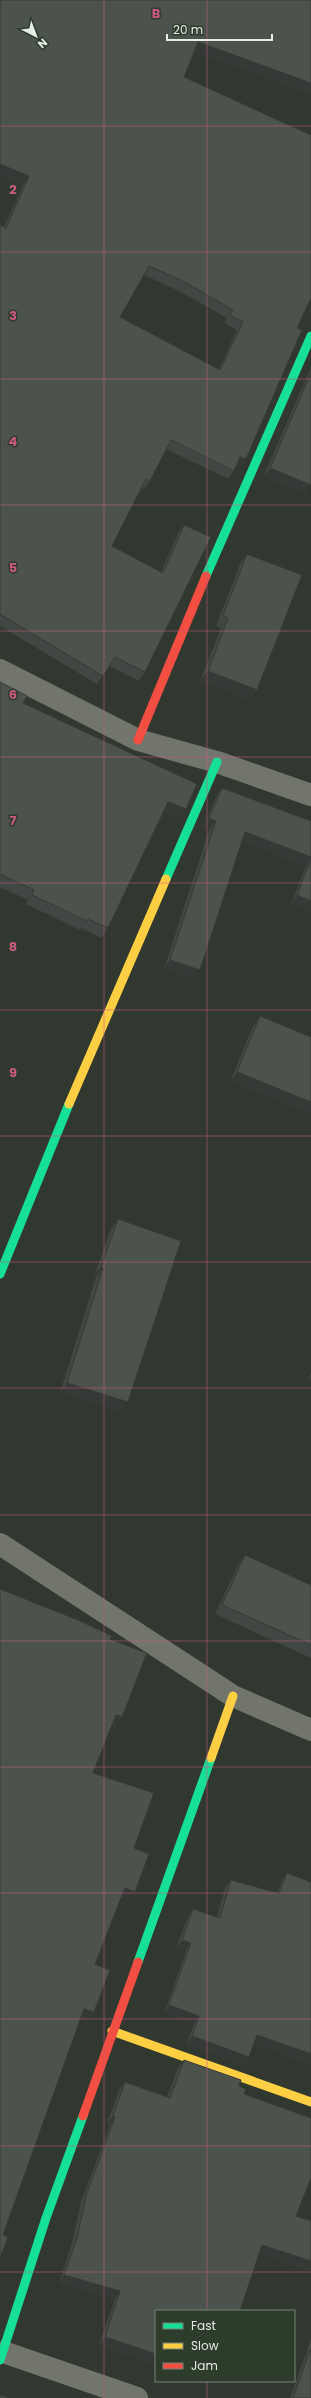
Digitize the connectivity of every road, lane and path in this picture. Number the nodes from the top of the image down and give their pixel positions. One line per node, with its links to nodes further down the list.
1 (311, 336): 3 (street)
2 (0, 670): 3 (street)
3 (138, 740): 4 (street)
4 (217, 762): 5 (street); 6 (street)
5 (311, 796)
6 (0, 1274)
7 (0, 1544): 8 (street)
8 (233, 1696): 9 (street); 10 (street)
9 (311, 1730)
10 (112, 2031): 11 (street); 12 (street)
11 (311, 2102)
12 (2, 2356): 13 (street)
13 (137, 2398)

